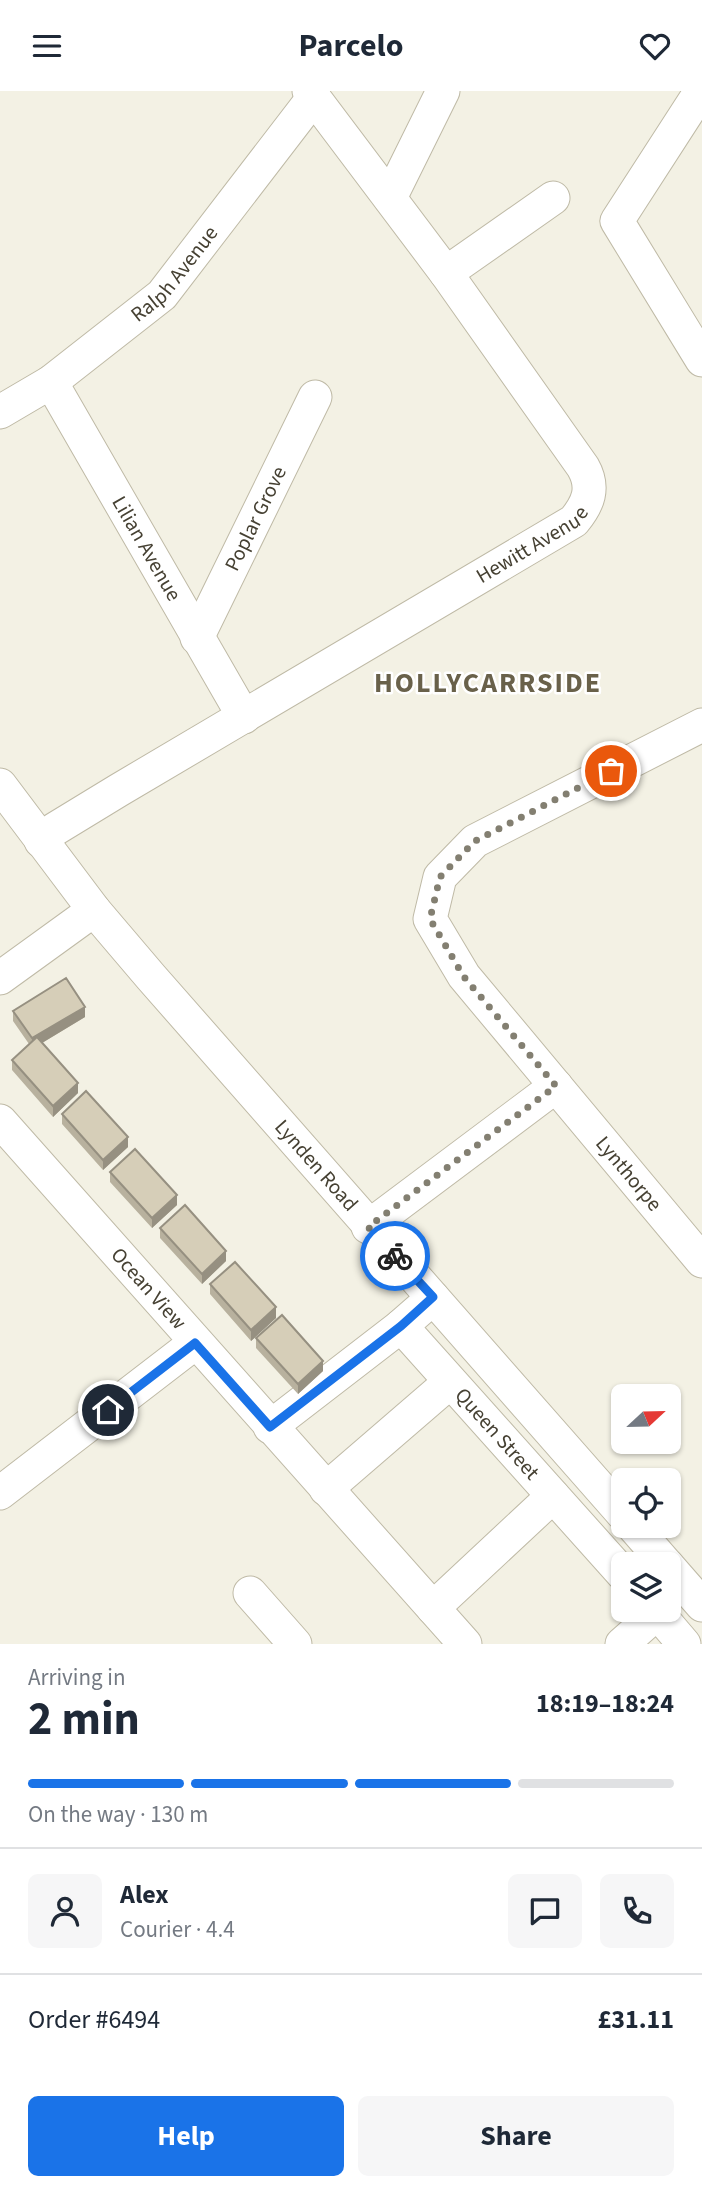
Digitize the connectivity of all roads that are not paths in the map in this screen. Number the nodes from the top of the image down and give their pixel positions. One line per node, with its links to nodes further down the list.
1 (443, 91): 4 (street)
2 (701, 91): 7 (street)
3 (311, 94): 4 (street, Hewitt Avenue); 8 (street, Ralph Avenue)
4 (390, 198): 6 (street, Hewitt Avenue)
5 (553, 198): 6 (street)
6 (446, 273): 12 (street, Hewitt Avenue)
7 (702, 360)
8 (51, 382): 10 (street, Ralph Avenue); 11 (street, Lilian Avenue)
9 (315, 397): 11 (street, Poplar Grove)
10 (0, 412)
11 (197, 638): 12 (street, Lilian Avenue)
12 (244, 717): 15 (street, Hewitt Avenue)
13 (702, 725): 18 (street, Lynthorpe)
14 (0, 785): 15 (street, Lynden Road)
15 (41, 841): 16 (street, Lynden Road)
16 (94, 910): 17 (street); 20 (street, Lynden Road)
17 (0, 978)
18 (556, 1086): 20 (street); 21 (street, Lynthorpe)
19 (0, 1121): 24 (street, Ocean View)
20 (368, 1227): 22 (street, Lynden Road)
21 (702, 1261)
22 (433, 1297): 23 (street); 30 (street, Lynden Road)
23 (401, 1326): 25 (street, Queen Street); 26 (street)
24 (195, 1343): 26 (street, Ocean View); 28 (street)
25 (450, 1382): 27 (street); 29 (street, Queen Street)
26 (270, 1427): 27 (street, Ocean View)
27 (326, 1489): 37 (street, Ocean View)
28 (0, 1493)
29 (553, 1496): 33 (street, Queen Street); 37 (street)
30 (611, 1500)
31 (644, 1538): 32 (street)
32 (656, 1552)
33 (611, 1561)
34 (681, 1580): 36 (street)
35 (250, 1593): 40 (street)
36 (702, 1605)
37 (433, 1608): 41 (street, Ocean View)
38 (645, 1622): 42 (street)
39 (665, 1622): 43 (street)
40 (295, 1644)
41 (465, 1644)
42 (622, 1644)
43 (684, 1644)

